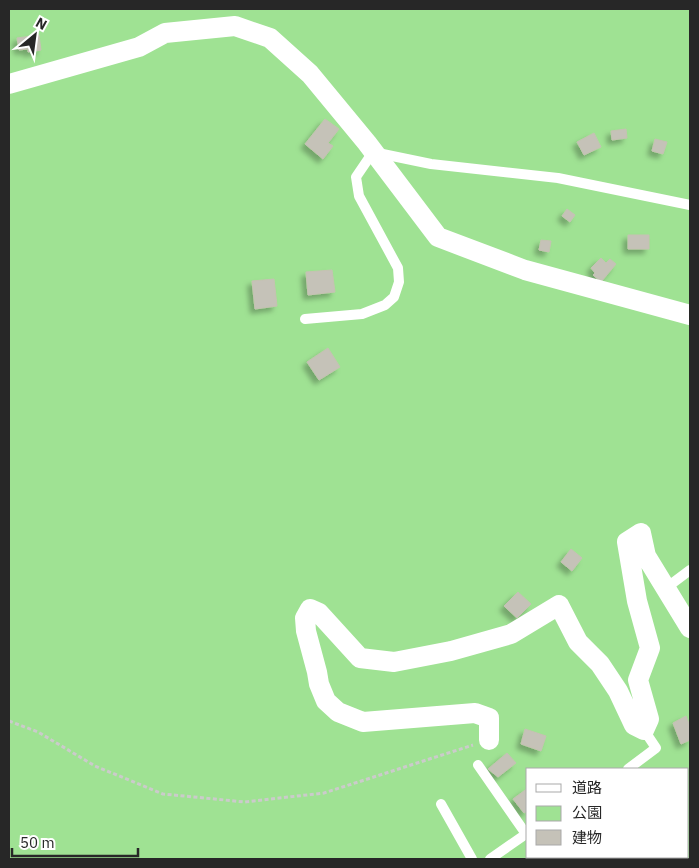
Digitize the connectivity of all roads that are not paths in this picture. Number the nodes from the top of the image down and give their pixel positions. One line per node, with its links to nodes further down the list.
1 (9, 84): 2 (street)
2 (373, 152): 3 (lane); 4 (street); 5 (lane)
3 (690, 205)
4 (690, 315)
5 (305, 319)
6 (690, 570): 7 (lane)
7 (666, 588): 8 (street); 9 (street)
8 (690, 628)
9 (644, 730): 10 (street); 12 (lane)
10 (489, 740)
11 (478, 765): 14 (lane)
12 (629, 768)
13 (441, 804): 16 (lane)
14 (526, 833)
15 (526, 835): 17 (lane)
16 (472, 859)
17 (490, 859)

